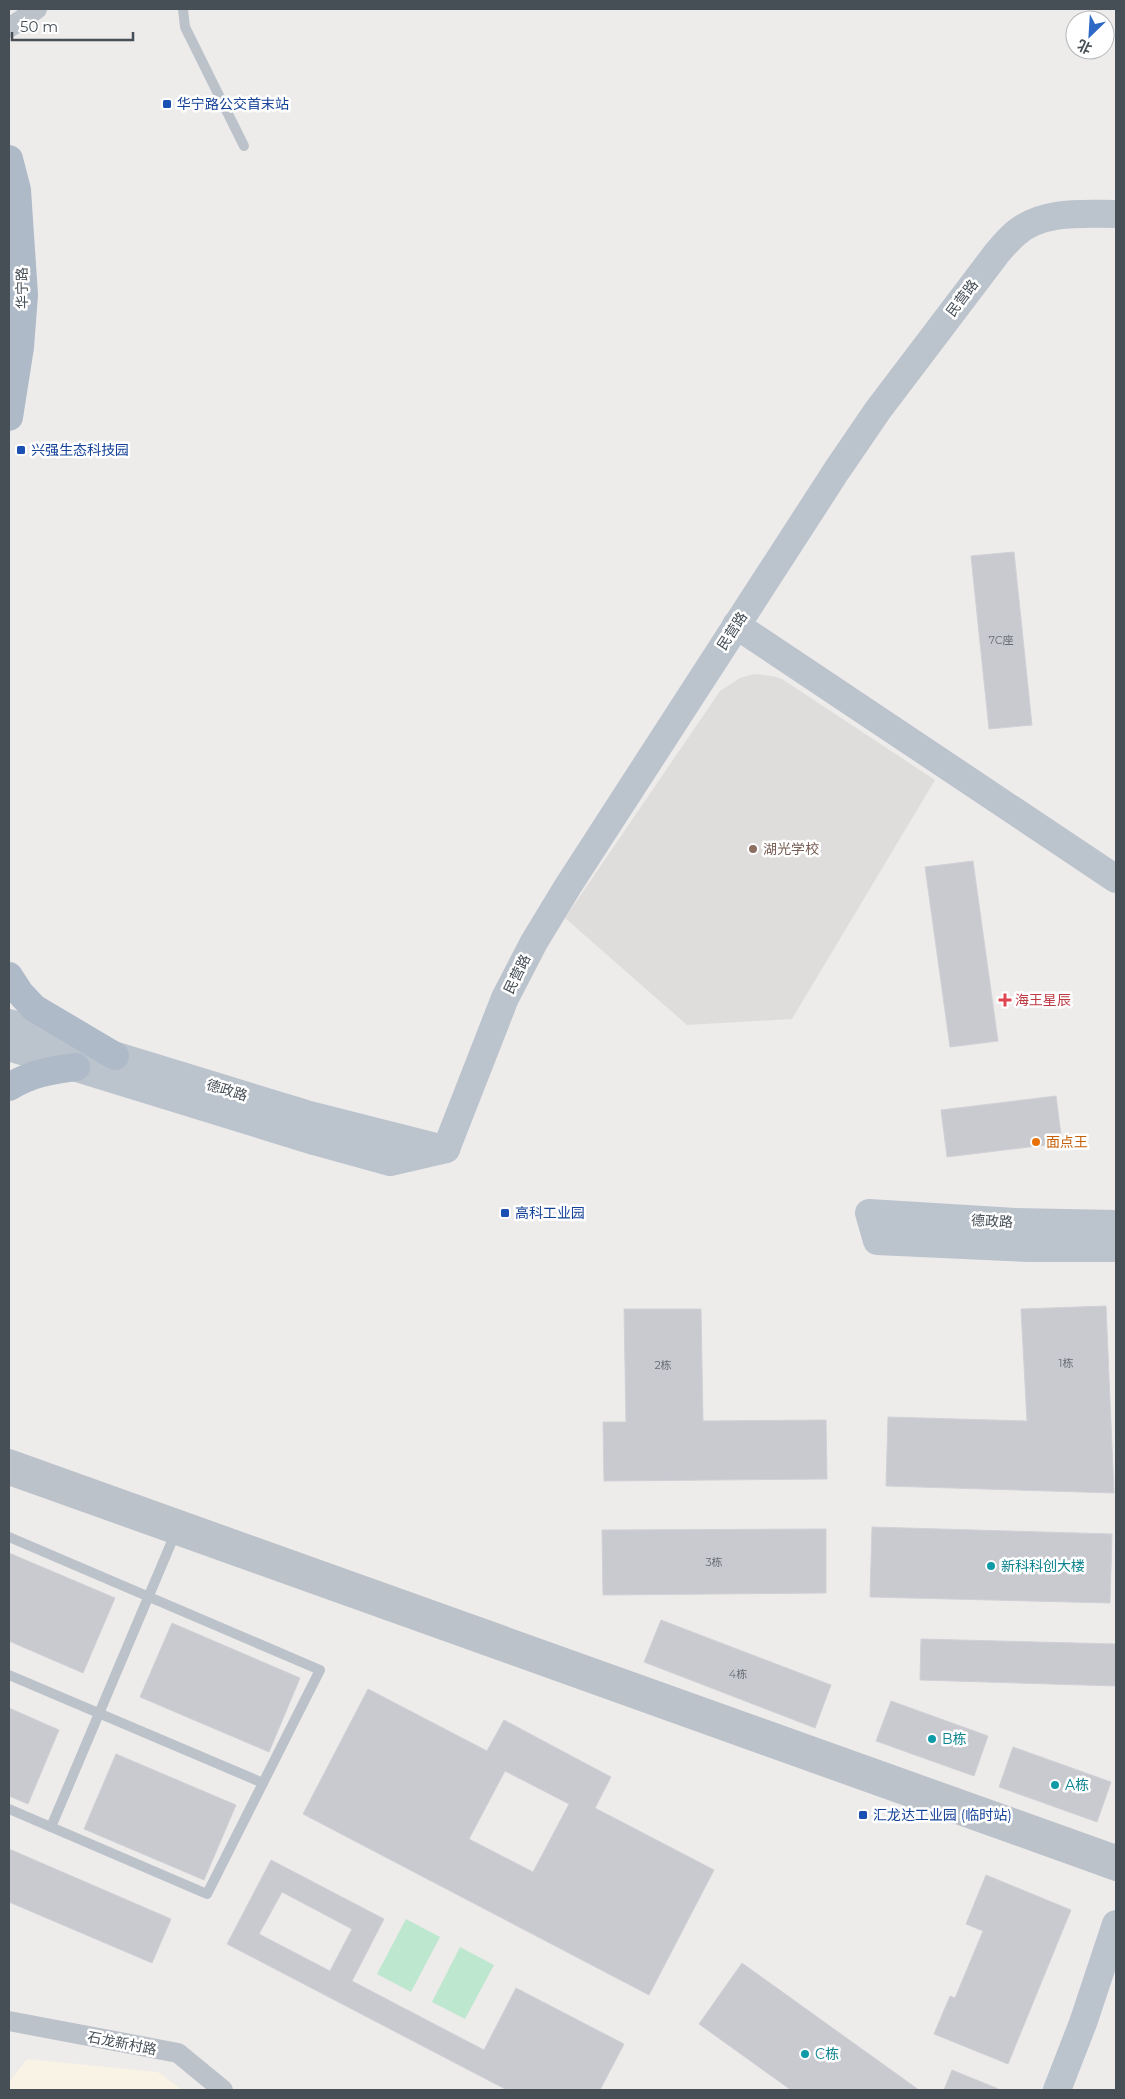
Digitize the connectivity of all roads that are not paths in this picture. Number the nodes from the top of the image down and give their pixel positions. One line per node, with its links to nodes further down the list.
1 (36, 9): 3 (street)
2 (182, 9): 4 (lane)
3 (9, 28)
4 (244, 146)
5 (9, 159): 7 (main road, 华宁路)
6 (1116, 214): 8 (street, 民营路)
7 (9, 417)
8 (736, 625): 9 (street); 16 (street, 民营路)
9 (1116, 879)
10 (9, 976): 13 (main road)
11 (9, 1022): 13 (street, 德政路)
12 (9, 1047): 14 (street, 德政路)
13 (115, 1056): 16 (street, 德政路)
14 (76, 1066): 15 (main road); 16 (street, 德政路)
15 (9, 1087)
16 (446, 1150)
17 (1116, 1224): 18 (street, 德政路)
18 (1116, 1248)
19 (9, 1459): 29 (street)
20 (9, 1475): 21 (street)
21 (175, 1534): 23 (lane); 30 (street)
22 (9, 1537): 23 (lane)
23 (149, 1597): 25 (lane); 26 (lane)
24 (9, 1675): 25 (lane)
25 (99, 1713): 26 (lane); 28 (lane)
26 (263, 1783): 28 (lane)
27 (9, 1810): 28 (lane)
28 (51, 1827)
29 (1116, 1855)
30 (1116, 1871)
31 (1116, 1924): 35 (street)
32 (1116, 1982): 36 (street)
33 (9, 2021): 34 (street, 石龙新村路)
34 (224, 2090)
35 (1057, 2090)
36 (1078, 2090)

